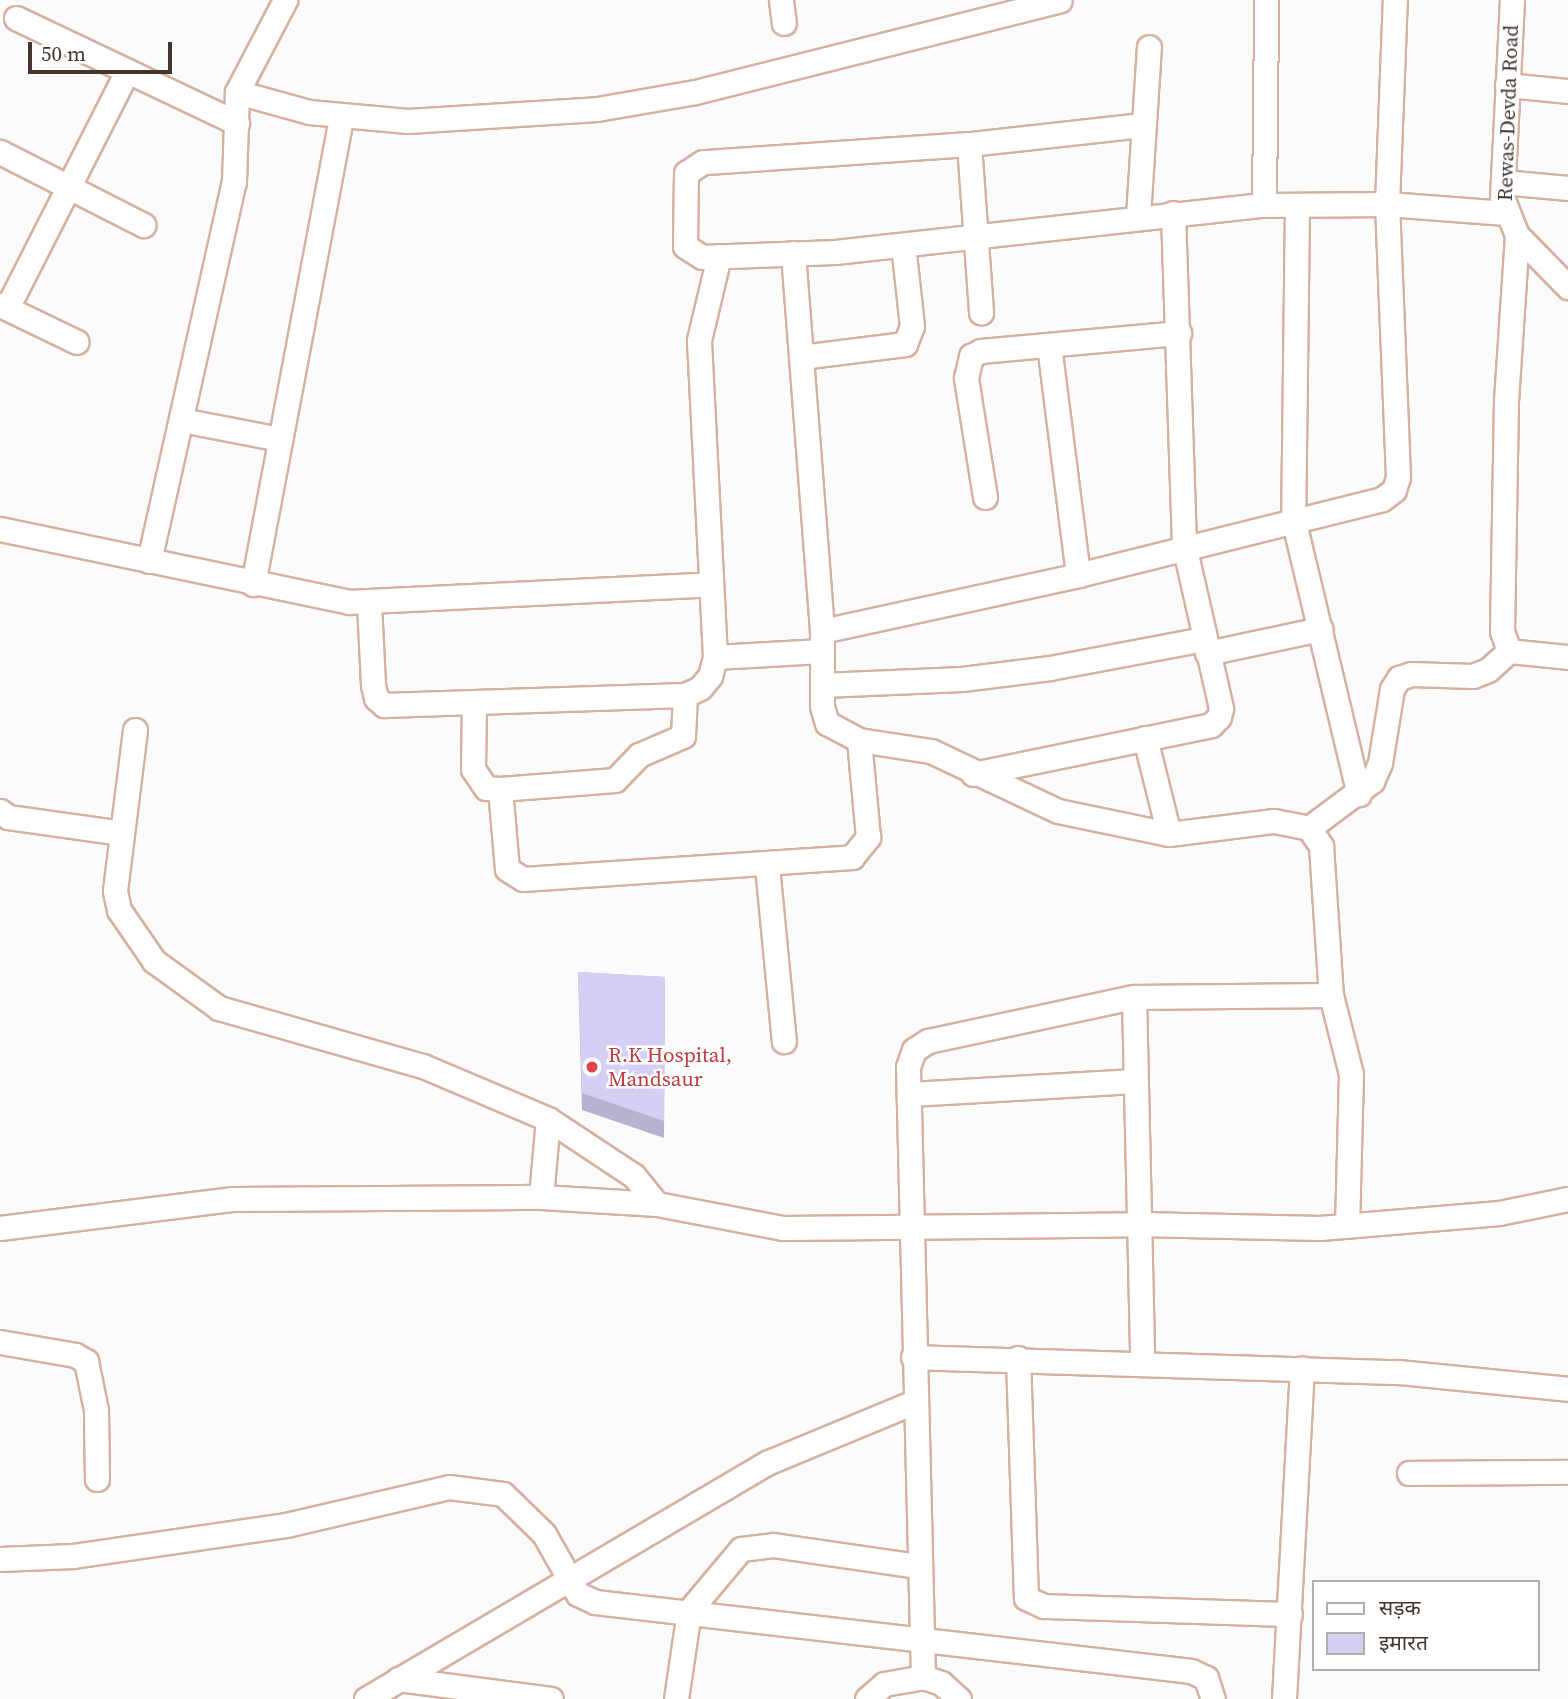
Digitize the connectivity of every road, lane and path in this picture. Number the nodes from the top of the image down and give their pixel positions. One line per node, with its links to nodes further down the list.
1 (285, 0): 13 (street)
2 (781, 0): 8 (street)
3 (1060, 0): 14 (street)
4 (1266, 0): 23 (street)
5 (1395, 0): 22 (street)
6 (1511, 0): 11 (street, Rewas-Devda Road)
7 (16, 18): 10 (street)
8 (784, 23)
9 (1149, 47): 16 (street)
10 (127, 71): 15 (street); 20 (street)
11 (1507, 85): 12 (street); 19 (street, Rewas-Devda Road)
12 (1568, 91)
13 (237, 92): 14 (street); 15 (street)
14 (342, 115): 42 (street)
15 (237, 123): 41 (street)
16 (1142, 125): 17 (street); 27 (street)
17 (969, 144): 30 (street); 33 (street)
18 (0, 152): 20 (street)
19 (1503, 181): 21 (street); 26 (street, Rewas-Devda Road)
20 (69, 187): 28 (street); 35 (street)
21 (1568, 188)
22 (1387, 204): 24 (street); 26 (street); 44 (street)
23 (1264, 205): 24 (street); 25 (street)
24 (1297, 205): 44 (street)
25 (1173, 213): 27 (street); 37 (street)
26 (1506, 213): 29 (street, Rewas-Devda Road)
27 (1138, 216): 30 (street)
28 (144, 225)
29 (1517, 235): 34 (street, Rewas-Devda Road); 55 (street)
30 (976, 237): 31 (street); 36 (street)
31 (903, 245): 32 (street); 40 (street)
32 (793, 253): 33 (street); 40 (street)
33 (719, 256): 50 (street)
34 (1568, 287)
35 (3, 307): 38 (street)
36 (981, 313)
37 (1179, 333): 39 (street); 46 (street)
38 (77, 342)
39 (1049, 345): 43 (street); 48 (street)
40 (801, 357): 53 (street)
41 (181, 420): 42 (street); 47 (street)
42 (280, 439): 49 (street)
43 (985, 497)
44 (1293, 518): 46 (street); 52 (street)
45 (0, 529): 47 (street)
46 (1184, 545): 48 (street); 54 (street)
47 (149, 561): 49 (street)
48 (1078, 575): 53 (street)
49 (253, 584): 51 (street)
50 (711, 584): 51 (street); 56 (street)
51 (369, 603): 60 (street)
52 (1320, 629): 54 (street); 66 (street)
53 (822, 641): 56 (street); 58 (street)
54 (1205, 646): 58 (street); 62 (street)
55 (1508, 651): 57 (street); 66 (street)
56 (715, 657): 59 (street)
57 (1568, 657)
58 (822, 685): 63 (street)
59 (685, 695): 60 (street); 65 (street)
60 (474, 704): 65 (street)
61 (135, 730): 69 (street)
62 (1145, 738): 64 (street); 70 (street)
63 (859, 740): 64 (street); 71 (street)
64 (973, 774): 70 (street)
65 (500, 789): 71 (street)
66 (1359, 794): 68 (street)
67 (0, 811): 69 (street)
68 (1309, 828): 70 (street); 72 (street)
69 (122, 833): 77 (street)
70 (1169, 834)
71 (767, 866): 74 (street)
72 (1331, 995): 73 (street); 82 (street)
73 (1134, 997): 75 (street); 76 (street)
74 (784, 1041)
75 (1136, 1081): 76 (street); 81 (street)
76 (909, 1094): 83 (street)
77 (548, 1119): 78 (street); 80 (street)
78 (541, 1197): 80 (street); 84 (street)
79 (1568, 1199): 82 (street)
80 (657, 1204): 83 (street)
81 (1139, 1224): 82 (street); 83 (street); 88 (street)
82 (1347, 1226)
83 (913, 1227): 86 (street)
84 (0, 1228)
85 (0, 1342): 94 (street)
86 (913, 1357): 87 (street); 91 (street)
87 (1018, 1358): 88 (street); 99 (street)
88 (1142, 1363): 89 (street)
89 (1302, 1368): 90 (street); 99 (street)
90 (1568, 1389)
91 (914, 1402): 96 (street); 97 (street)
92 (1568, 1472): 93 (street)
93 (1409, 1473)
94 (97, 1479)
95 (0, 1559): 97 (street)
96 (917, 1566): 98 (street); 100 (street)
97 (566, 1579): 98 (street); 102 (street)
98 (689, 1611): 100 (street); 106 (street)
99 (1290, 1614): 110 (street)
100 (920, 1638): 101 (street); 109 (street)
101 (923, 1677): 107 (street); 108 (street)
102 (398, 1679): 103 (street); 104 (street)
103 (441, 1693): 105 (street)
104 (366, 1699)
105 (551, 1699)
106 (676, 1699)
107 (867, 1699)
108 (959, 1699)
109 (1213, 1699)
110 (1284, 1699)

